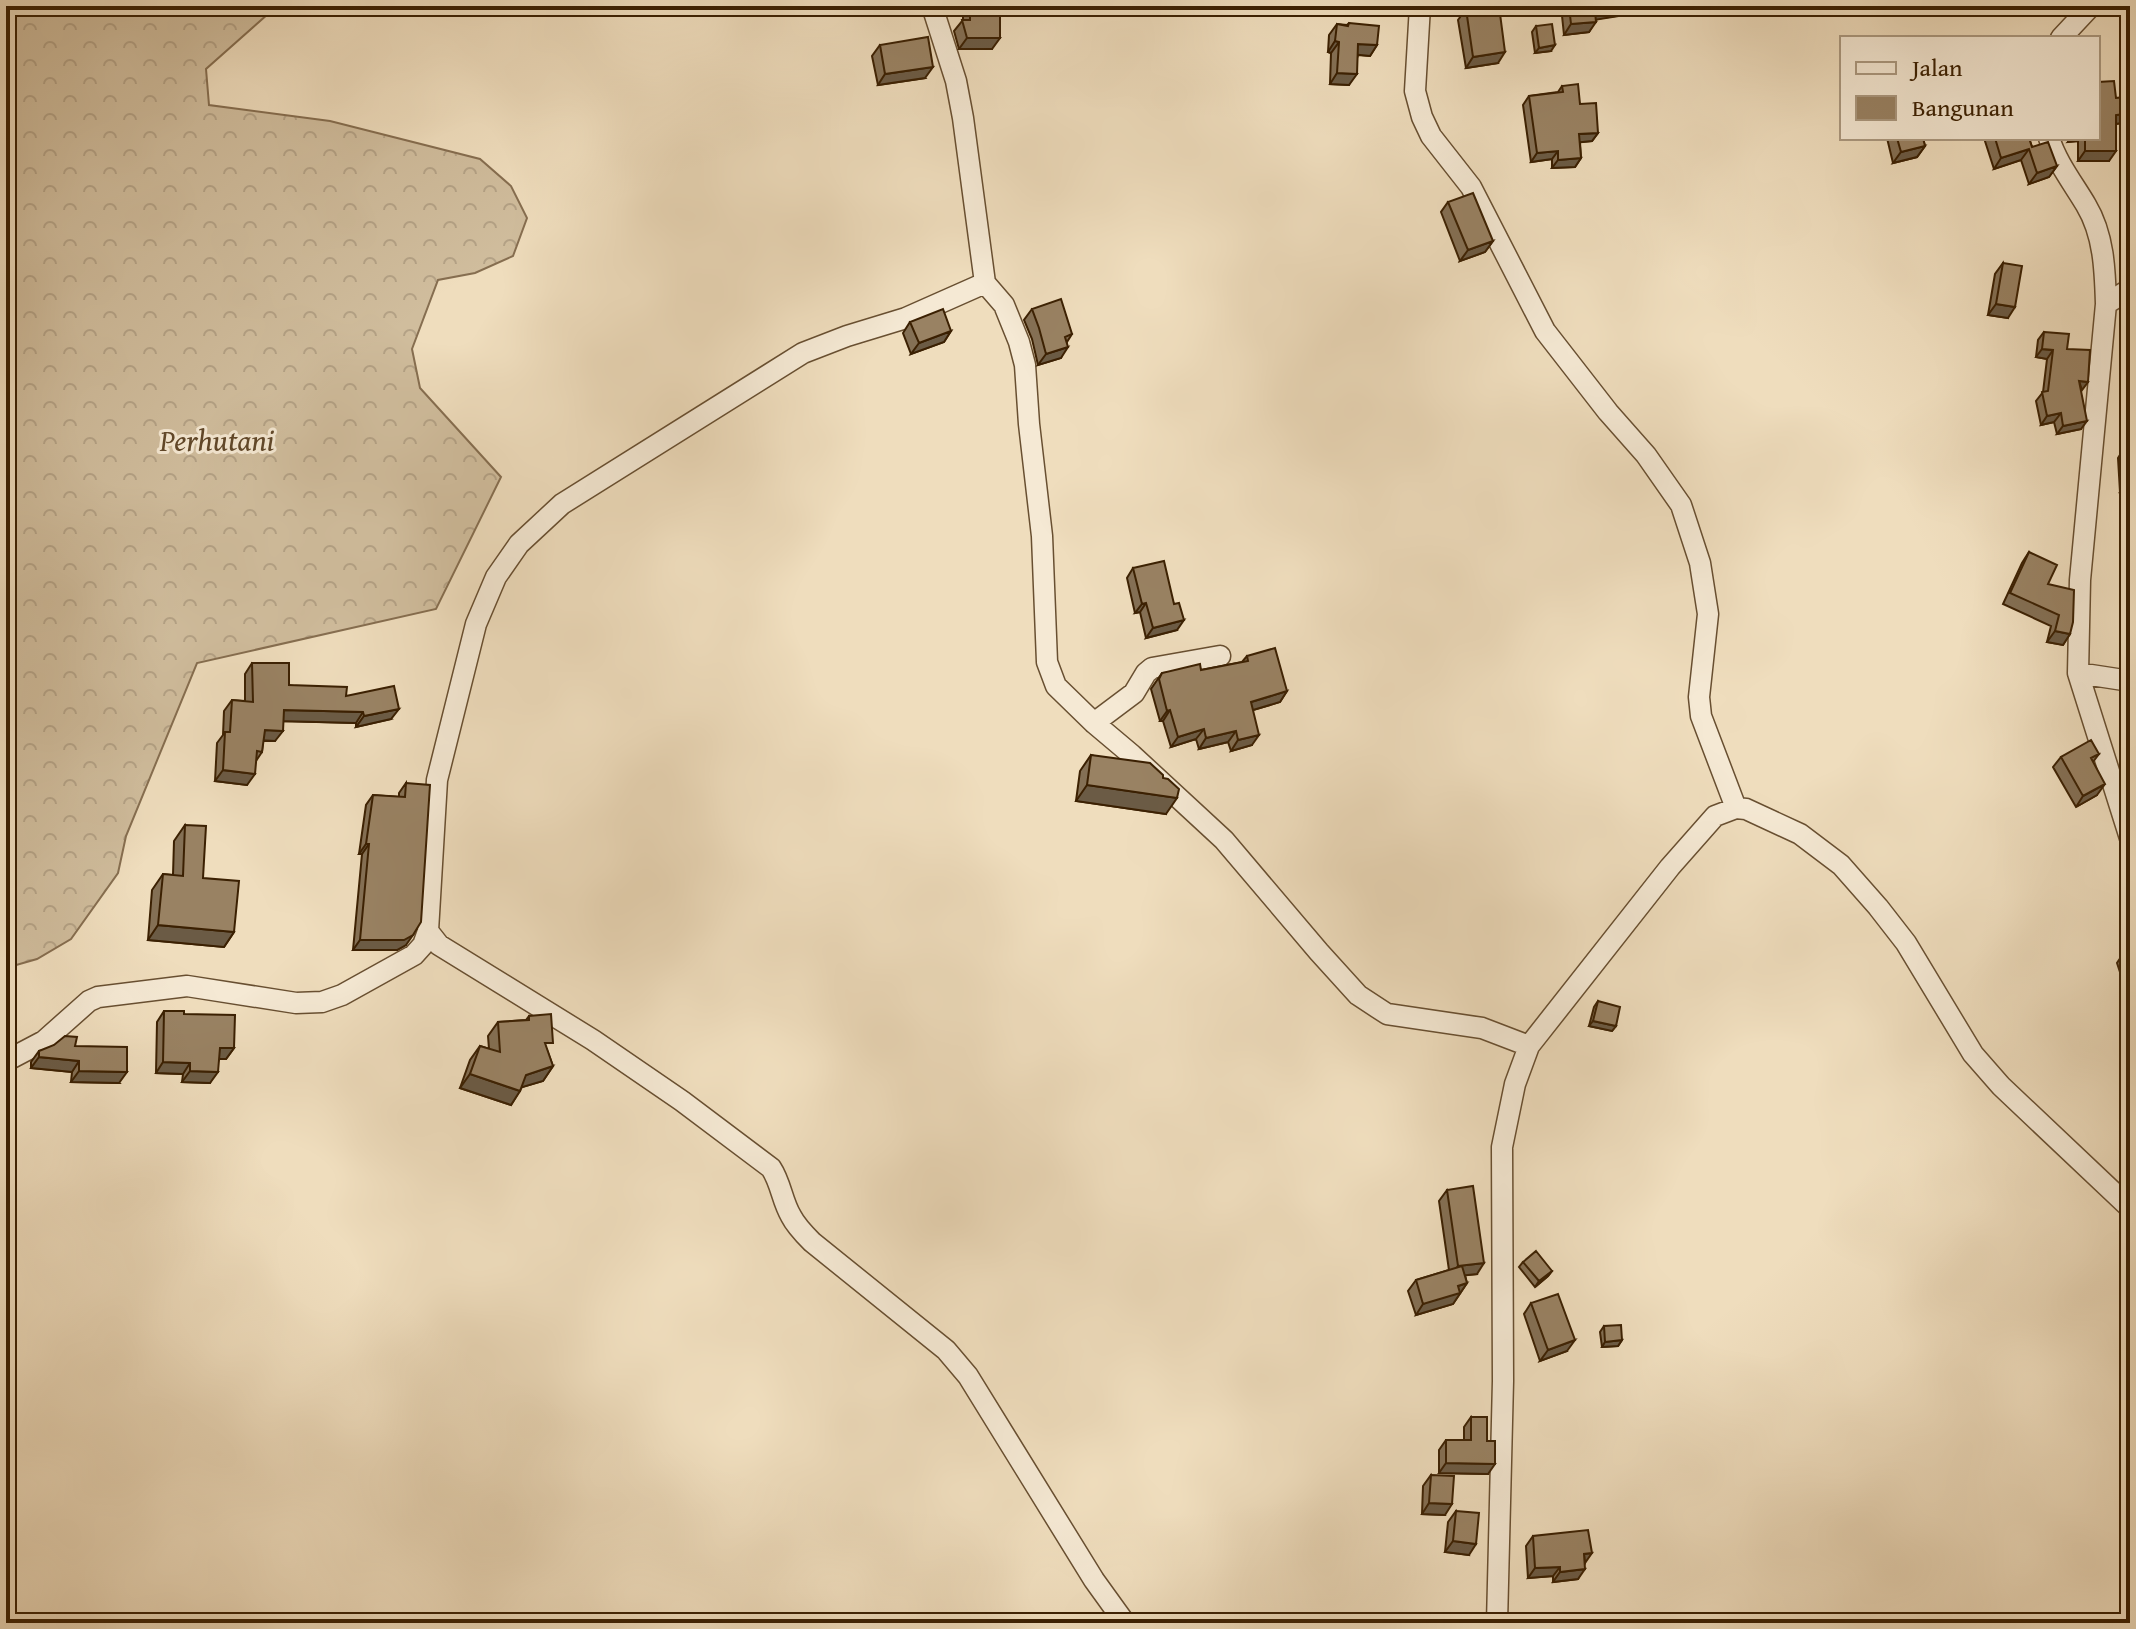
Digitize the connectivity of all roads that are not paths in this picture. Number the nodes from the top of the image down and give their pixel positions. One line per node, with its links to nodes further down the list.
1 (932, 6): 6 (street)
2 (1420, 6): 14 (street)
3 (2091, 6): 4 (street)
4 (2063, 36)
5 (2050, 140): 8 (street)
6 (985, 283): 12 (street); 16 (street)
7 (2130, 289): 8 (street)
8 (2106, 304): 10 (street)
9 (1220, 656): 12 (street)
10 (2078, 673): 11 (street); 13 (street)
11 (2130, 681)
12 (1094, 723): 17 (street)
13 (2124, 797): 15 (street)
14 (1736, 808): 17 (street); 19 (street)
15 (2130, 838)
16 (428, 931): 18 (street); 20 (street)
17 (1529, 1046): 21 (street)
18 (6, 1061)
19 (2130, 1208)
20 (1125, 1623)
21 (1497, 1623)

